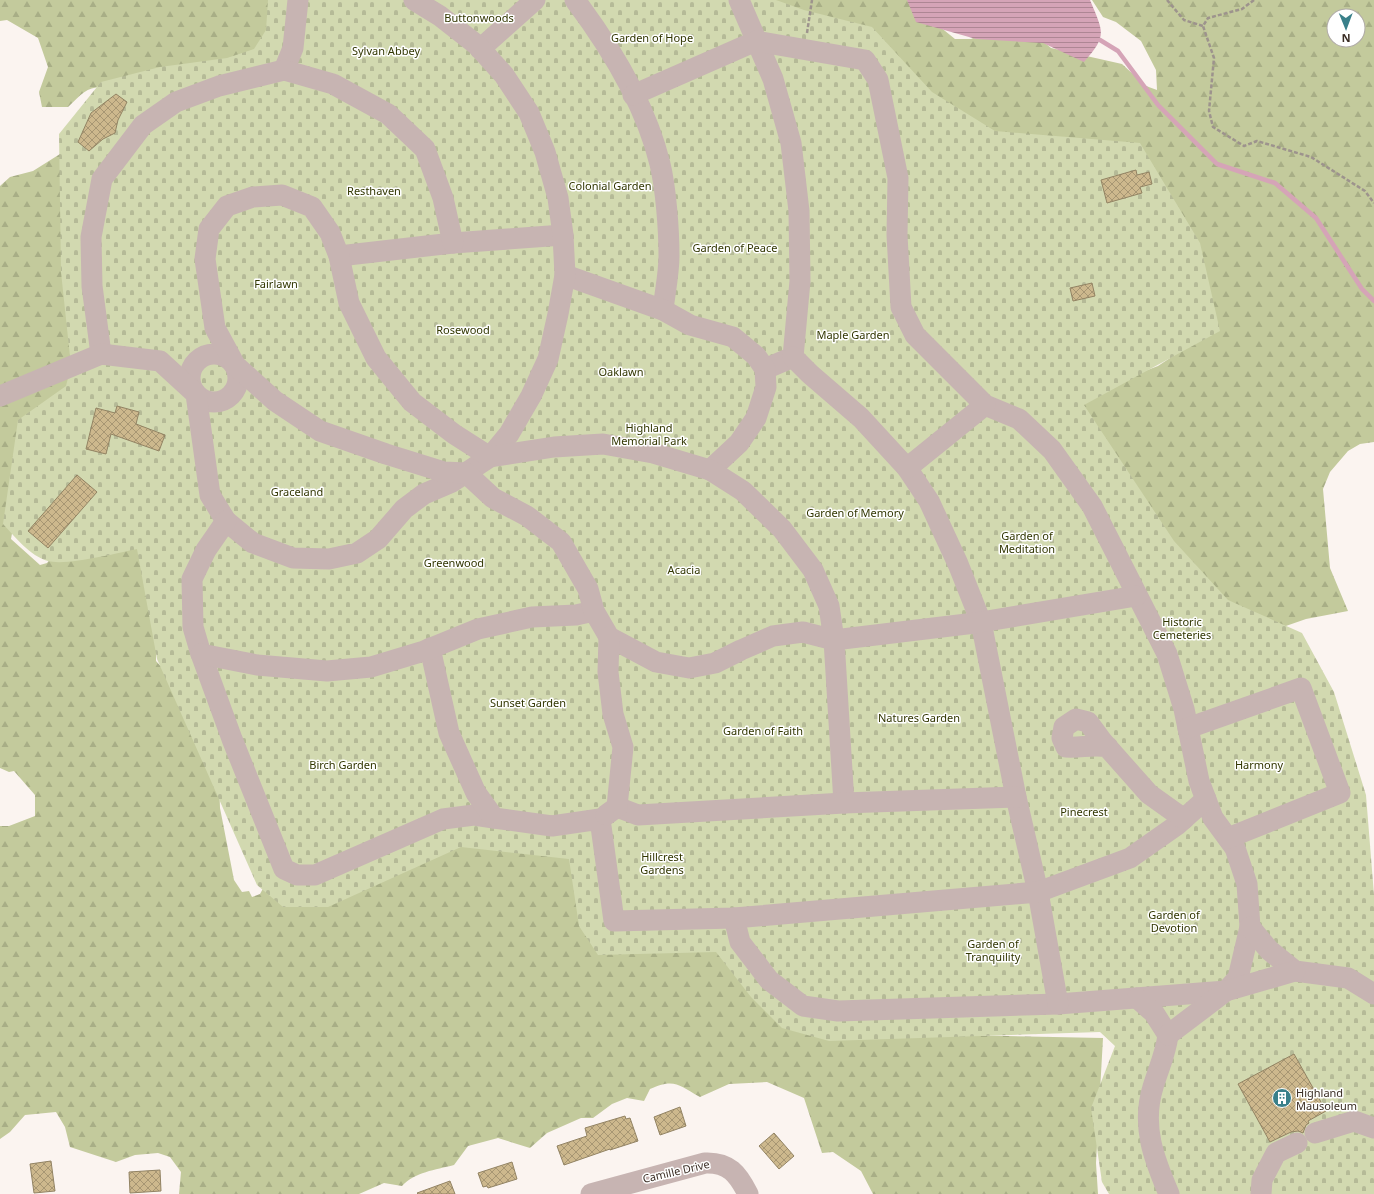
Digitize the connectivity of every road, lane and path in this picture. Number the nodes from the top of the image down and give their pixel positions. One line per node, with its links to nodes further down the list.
1 (298, 0): 13 (street)
2 (414, 0): 11 (street)
3 (535, 0): 11 (street)
4 (576, 0): 14 (street)
5 (739, 0): 10 (street)
6 (812, 0): 12 (path)
7 (1167, 0): 9 (path)
8 (1254, 0): 9 (path)
9 (1203, 26): 15 (path)
10 (756, 41): 12 (street); 14 (street); 22 (street)
11 (480, 49): 16 (street)
12 (804, 51): 27 (street)
13 (284, 70): 17 (street); 21 (street)
14 (633, 95): 20 (street)
15 (1374, 203)
16 (563, 235): 17 (street); 19 (street)
17 (453, 243): 18 (street)
18 (339, 256): 23 (street); 28 (street)
19 (565, 275): 20 (street); 28 (street)
20 (663, 310): 24 (street)
21 (101, 354): 25 (street); 26 (street)
22 (793, 357): 24 (street); 29 (street)
23 (235, 365): 25 (street); 25 (street); 31 (street)
24 (764, 369): 30 (street)
25 (196, 394): 32 (street)
26 (0, 396)
27 (984, 405): 29 (street); 33 (street)
28 (490, 457): 30 (street); 31 (street)
29 (907, 468): 35 (street)
30 (710, 470): 37 (street)
31 (466, 473): 32 (street); 34 (street)
32 (226, 522): 39 (street)
33 (1136, 596): 35 (street); 40 (street)
34 (594, 611): 36 (street); 38 (street)
35 (981, 622): 37 (street); 42 (street)
36 (609, 637): 37 (street); 45 (street)
37 (834, 640): 44 (street)
38 (430, 648): 39 (street); 46 (street)
39 (200, 654): 46 (street)
40 (1188, 728): 43 (street); 49 (street)
41 (1108, 747): 48 (street)
42 (1016, 797): 44 (street); 50 (street)
43 (1206, 799): 48 (street); 49 (street)
44 (844, 803): 45 (street)
45 (617, 807): 47 (street)
46 (494, 818): 47 (street)
47 (600, 819): 51 (street)
48 (1184, 819): 50 (street)
49 (1228, 838): 52 (street)
50 (1038, 892): 51 (street); 57 (street)
51 (734, 918): 57 (street)
52 (1250, 927): 53 (street); 54 (street)
53 (1295, 971): 54 (street); 55 (street)
54 (1226, 991): 56 (street); 58 (street)
55 (1374, 994)
56 (1137, 998): 57 (street); 58 (street)
57 (1058, 1004)
58 (1168, 1034): 64 (street)
59 (1374, 1128): 60 (street)
60 (1315, 1133)
61 (1297, 1142): 65 (street)
62 (591, 1194): 63 (street, Camille Drive)
63 (748, 1194)
64 (1169, 1194)
65 (1261, 1194)

